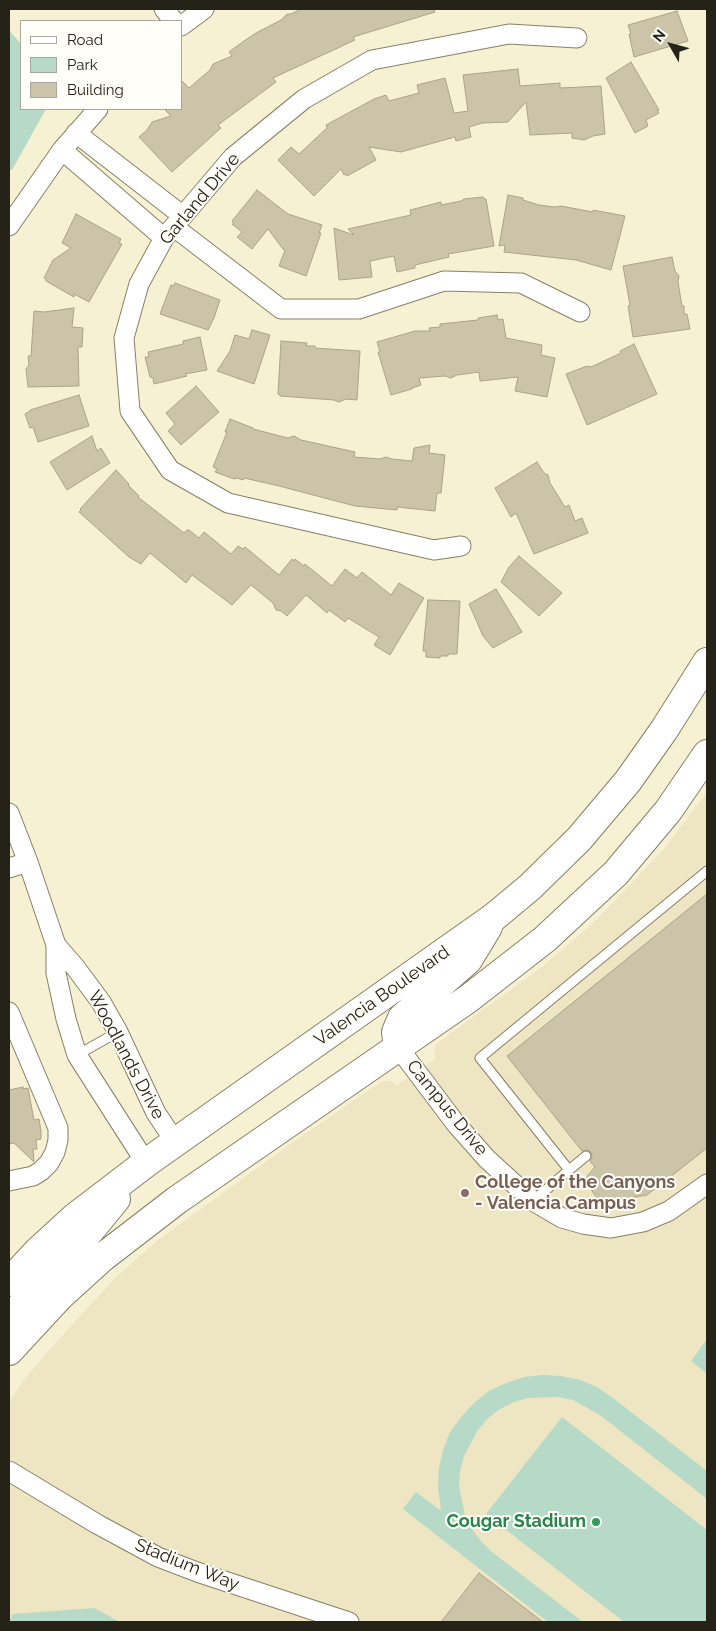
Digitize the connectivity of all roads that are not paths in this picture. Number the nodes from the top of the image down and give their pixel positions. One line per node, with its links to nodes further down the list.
1 (164, 9): 3 (street)
2 (204, 9): 4 (street)
3 (173, 20)
4 (182, 25)
5 (577, 38): 10 (street, Garland Drive)
6 (97, 110): 7 (street)
7 (76, 133): 8 (street); 10 (street)
8 (62, 150): 9 (street); 10 (street)
9 (9, 226)
10 (174, 227): 11 (street); 12 (street, Garland Drive)
11 (580, 312)
12 (461, 546)
13 (707, 662): 19 (main road, Valencia Boulevard)
14 (707, 754): 23 (main road)
15 (9, 813): 16 (street, Woodlands Drive)
16 (28, 862): 17 (street); 20 (street, Woodlands Drive)
17 (9, 868)
18 (707, 871): 28 (lane)
19 (494, 917): 23 (main road); 25 (main road, Valencia Boulevard)
20 (56, 945): 22 (street, Woodlands Drive); 24 (street, Woodlands Drive)
21 (9, 1012): 29 (street)
22 (118, 1032): 24 (lane); 25 (street, Woodlands Drive)
23 (398, 1047): 31 (street, Campus Drive); 34 (main road)
24 (77, 1055): 27 (street, Woodlands Drive)
25 (176, 1143): 27 (main road, Valencia Boulevard)
26 (586, 1156): 28 (lane)
27 (146, 1163): 32 (main road, Valencia Boulevard); 33 (main road)
28 (569, 1170): 31 (lane)
29 (9, 1181)
30 (707, 1184): 31 (street, Campus Drive)
31 (533, 1201)
32 (9, 1282)
33 (9, 1319)
34 (9, 1351)
35 (9, 1471): 36 (street, Stadium Way)
36 (349, 1622)

